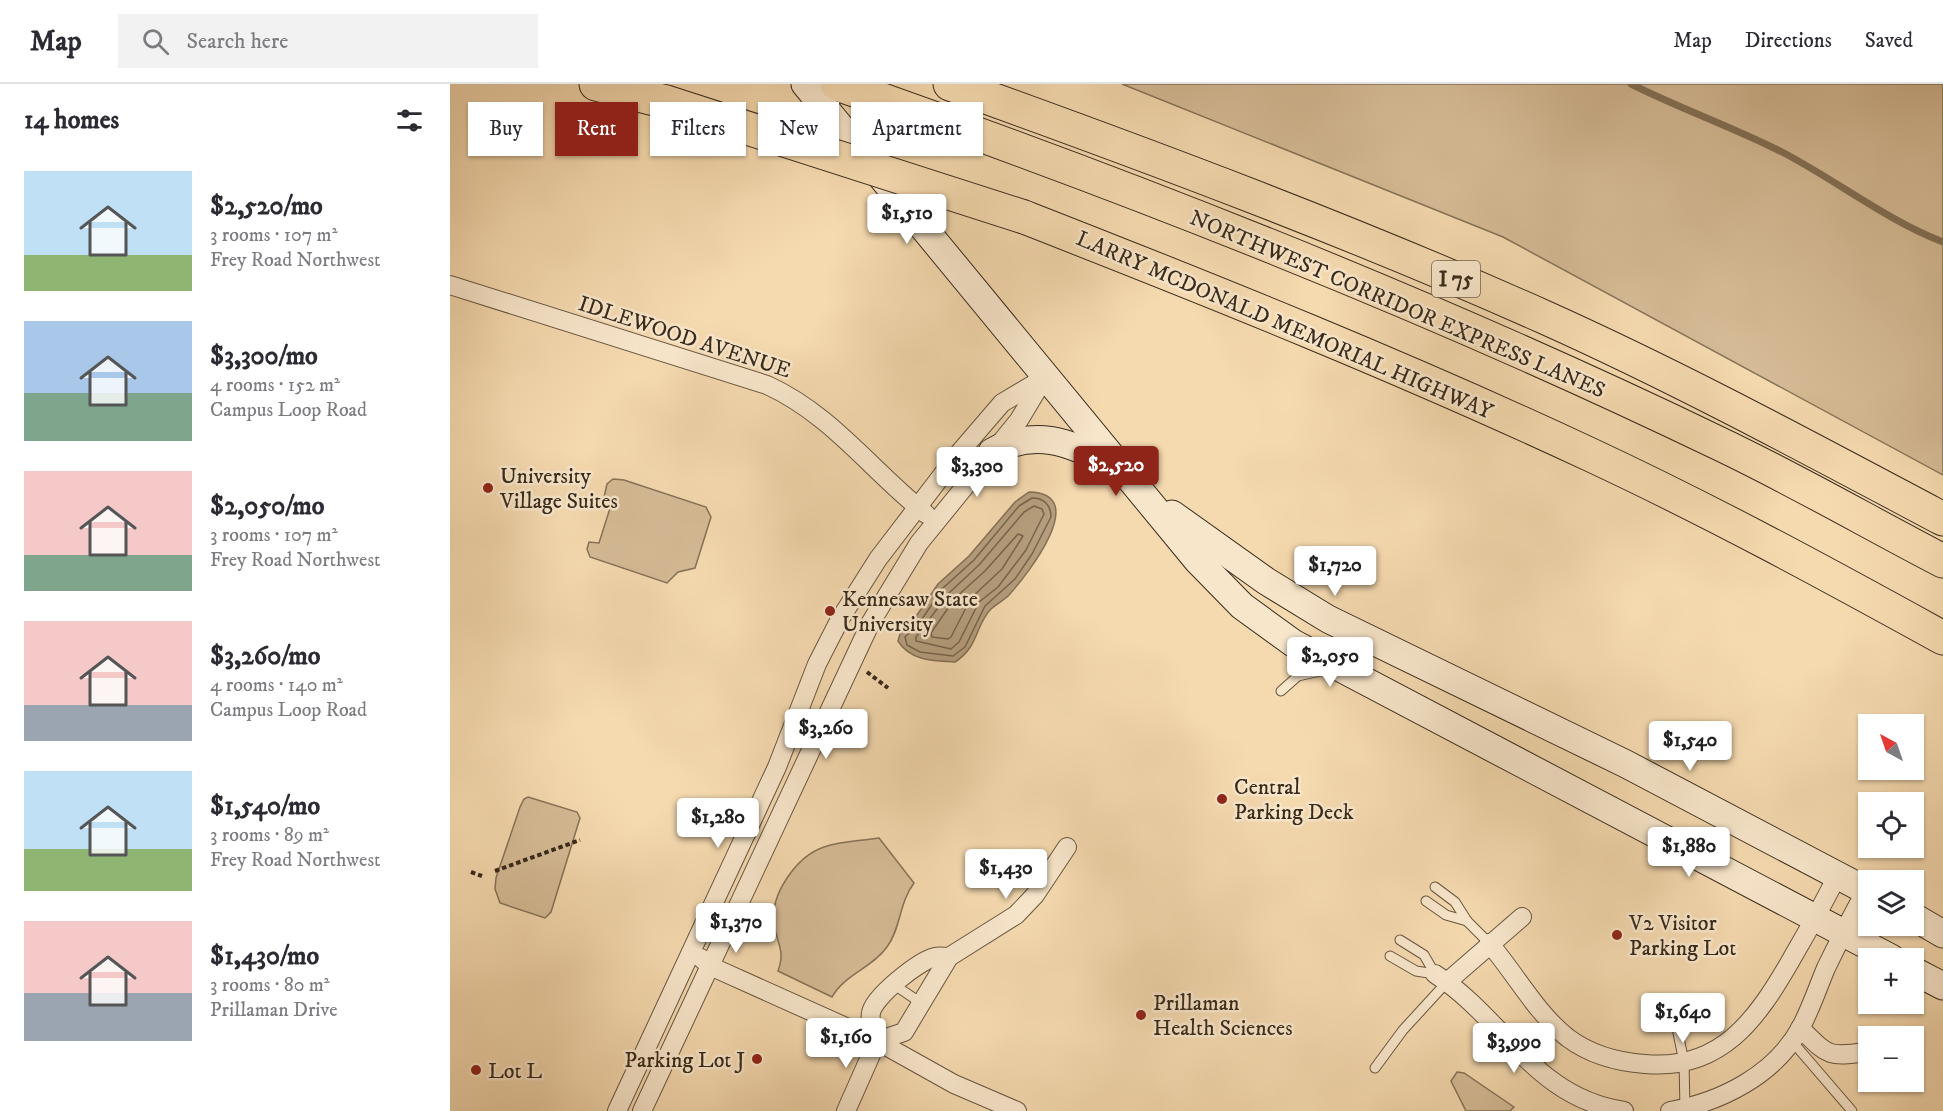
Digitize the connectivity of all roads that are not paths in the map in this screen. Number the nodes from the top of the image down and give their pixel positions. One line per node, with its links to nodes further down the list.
1 (596, 84): 14 (highway, LARRY MCDONALD MEMORIAL HIGHWAY, bridge)
2 (805, 84): 6 (main road)
3 (837, 84): 13 (highway, NORTHWEST CORRIDOR EXPRESS LANES)
4 (950, 84): 11 (highway, I 75)
5 (450, 285): 10 (street, IDLEWOOD AVENUE)
6 (1044, 378): 7 (street); 8 (main road); 10 (street)
7 (992, 452): 8 (main road); 12 (street)
8 (1123, 470): 9 (main road)
9 (1144, 494): 15 (main road); 18 (main road)
10 (917, 506): 12 (street, IDLEWOOD AVENUE); 31 (street)
11 (1943, 519)
12 (935, 521): 35 (street)
13 (1943, 561)
14 (1943, 638)
15 (1340, 668): 16 (lane); 24 (main road)
16 (1281, 691)
17 (1067, 847): 34 (street)
18 (1837, 876): 19 (main road); 24 (street)
19 (1858, 886)
20 (1435, 887): 25 (lane)
21 (1426, 901): 25 (lane)
22 (1858, 908): 27 (street)
23 (1522, 917): 30 (street)
24 (1815, 919): 27 (main road); 45 (street)
25 (1467, 921): 30 (lane)
26 (1924, 923): 28 (main road)
27 (1843, 933): 32 (main road); 42 (street)
28 (1943, 934)
29 (1400, 940): 37 (lane)
30 (1489, 943): 37 (street); 45 (street)
31 (693, 946): 35 (street); 48 (street)
32 (1872, 948)
33 (1390, 956): 37 (lane)
34 (949, 957): 38 (street); 40 (street)
35 (710, 966): 43 (street); 49 (street)
36 (1924, 976): 39 (main road)
37 (1441, 978): 46 (lane); 52 (street)
38 (893, 984): 40 (lane); 43 (street)
39 (1943, 986)
40 (921, 1003): 43 (street)
41 (1673, 1009): 45 (lane)
42 (1796, 1034): 44 (street); 47 (street); 53 (lane)
43 (877, 1041): 50 (street); 51 (street)
44 (1858, 1053)
45 (1684, 1062): 47 (lane)
46 (1375, 1068)
47 (1680, 1110)
48 (617, 1111)
49 (642, 1111)
50 (846, 1111)
51 (1017, 1111)
52 (1624, 1111)
53 (1852, 1111)

